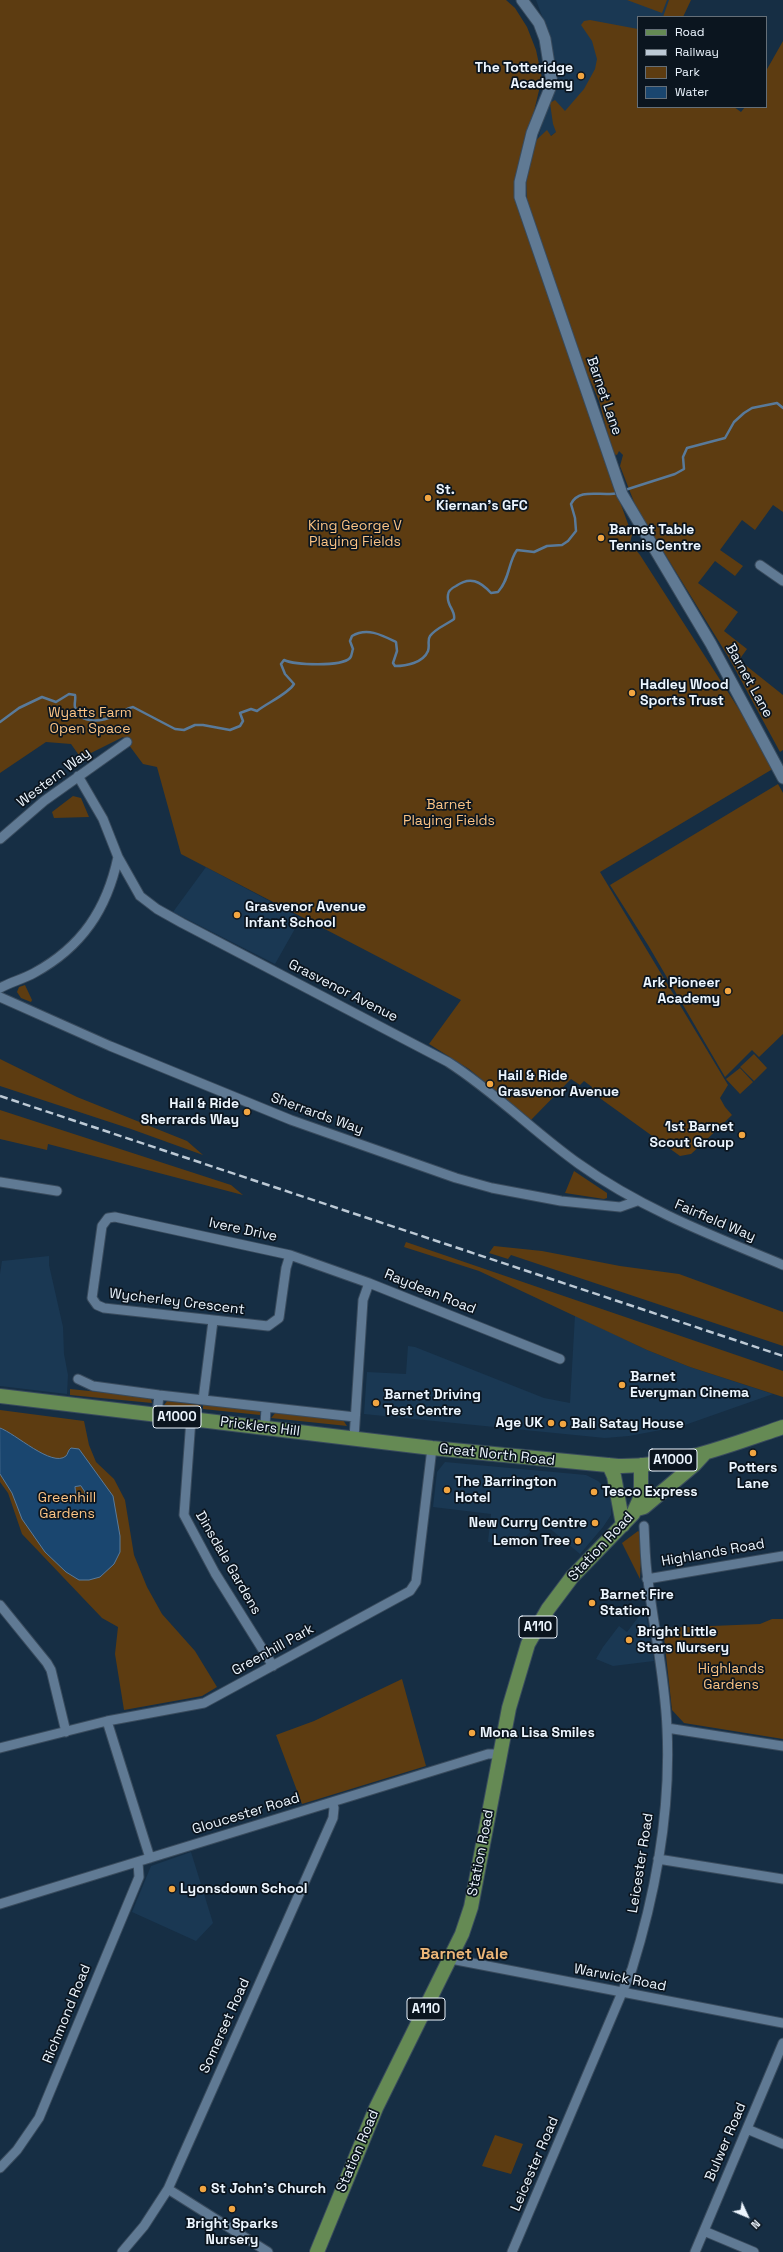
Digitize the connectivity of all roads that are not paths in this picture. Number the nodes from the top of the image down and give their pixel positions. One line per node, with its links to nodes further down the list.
1 (522, 0): 6 (street, Barnet Lane)
2 (760, 565): 3 (street)
3 (783, 582)
4 (127, 742): 5 (street, Western Way)
5 (78, 776): 7 (street, Western Way); 8 (street, Grasvenor Avenue)
6 (783, 778)
7 (0, 839)
8 (118, 857): 9 (street); 13 (street, Grasvenor Avenue)
9 (0, 988)
10 (0, 997): 13 (street, Sherrards Way)
11 (0, 1182): 12 (street)
12 (57, 1191)
13 (637, 1201): 16 (street, Fairfield Way)
14 (108, 1218): 15 (street, Ivere Drive); 18 (street, Wycherley Crescent)
15 (290, 1255): 17 (street, Ivere Drive); 18 (street, Wycherley Crescent)
16 (783, 1265)
17 (369, 1283): 19 (street, Raydean Road); 26 (street, Raydean Road)
18 (213, 1321): 23 (street)
19 (560, 1359)
20 (78, 1379): 21 (street)
21 (159, 1395): 23 (street); 25 (street)
22 (0, 1396): 25 (main road, Pricklers Hill / A1000)
23 (203, 1400): 24 (street)
24 (266, 1407): 26 (street); 28 (street)
25 (157, 1414): 27 (main road, Pricklers Hill / A1000)
26 (355, 1417): 30 (street, Raydean Road)
27 (190, 1419): 28 (main road, Pricklers Hill / A1000); 41 (street, Dinsdale Gardens)
28 (265, 1427): 30 (main road, Pricklers Hill / A1000)
29 (783, 1427): 32 (main road, A1000)
30 (354, 1438): 31 (main road, Great North Road / A1000)
31 (432, 1448): 33 (main road, Great North Road / A1000); 41 (street, Greenhill Park)
32 (705, 1453): 34 (main road, A1000); 35 (main road, A110)
33 (609, 1465): 34 (main road, Great North Road / A1000); 36 (main road)
34 (641, 1465): 35 (main road, Station Road / A110)
35 (637, 1509): 36 (main road, Station Road / A110)
36 (623, 1525): 47 (main road, Station Road / A110)
37 (644, 1526): 39 (street, Leicester Road)
38 (783, 1556): 39 (street, Highlands Road)
39 (647, 1579): 43 (street, Leicester Road)
40 (0, 1604): 44 (street)
41 (273, 1666): 42 (street, Greenhill Park)
42 (107, 1721): 44 (street, Greenhill Park); 49 (street)
43 (667, 1728): 45 (street); 50 (street, Leicester Road)
44 (66, 1732): 46 (street, Greenhill Park)
45 (783, 1746)
46 (0, 1748)
47 (500, 1754): 48 (street, Gloucester Road); 54 (main road, Station Road / A110)
48 (332, 1802): 49 (street, Gloucester Road); 61 (street, Somerset Road)
49 (150, 1858): 51 (street, Gloucester Road)
50 (658, 1859): 52 (street); 55 (street, Leicester Road)
51 (138, 1862): 53 (street, Gloucester Road); 60 (street, Richmond Road)
52 (783, 1879)
53 (0, 1904)
54 (451, 1959): 55 (street, Warwick Road); 65 (main road, Station Road / A110)
55 (622, 1992): 56 (street, Warwick Road); 66 (street, Leicester Road)
56 (783, 2023)
57 (783, 2043): 58 (street, Bulwer Road)
58 (747, 2129): 59 (street); 62 (street, Bulwer Road)
59 (783, 2144)
60 (0, 2168)
61 (168, 2189): 63 (street, Somerset Road); 64 (street)
62 (704, 2232): 67 (street, Bulwer Road); 68 (street)
63 (122, 2252)
64 (268, 2252)
65 (317, 2252)
66 (512, 2252)
67 (695, 2252)
68 (754, 2252)

